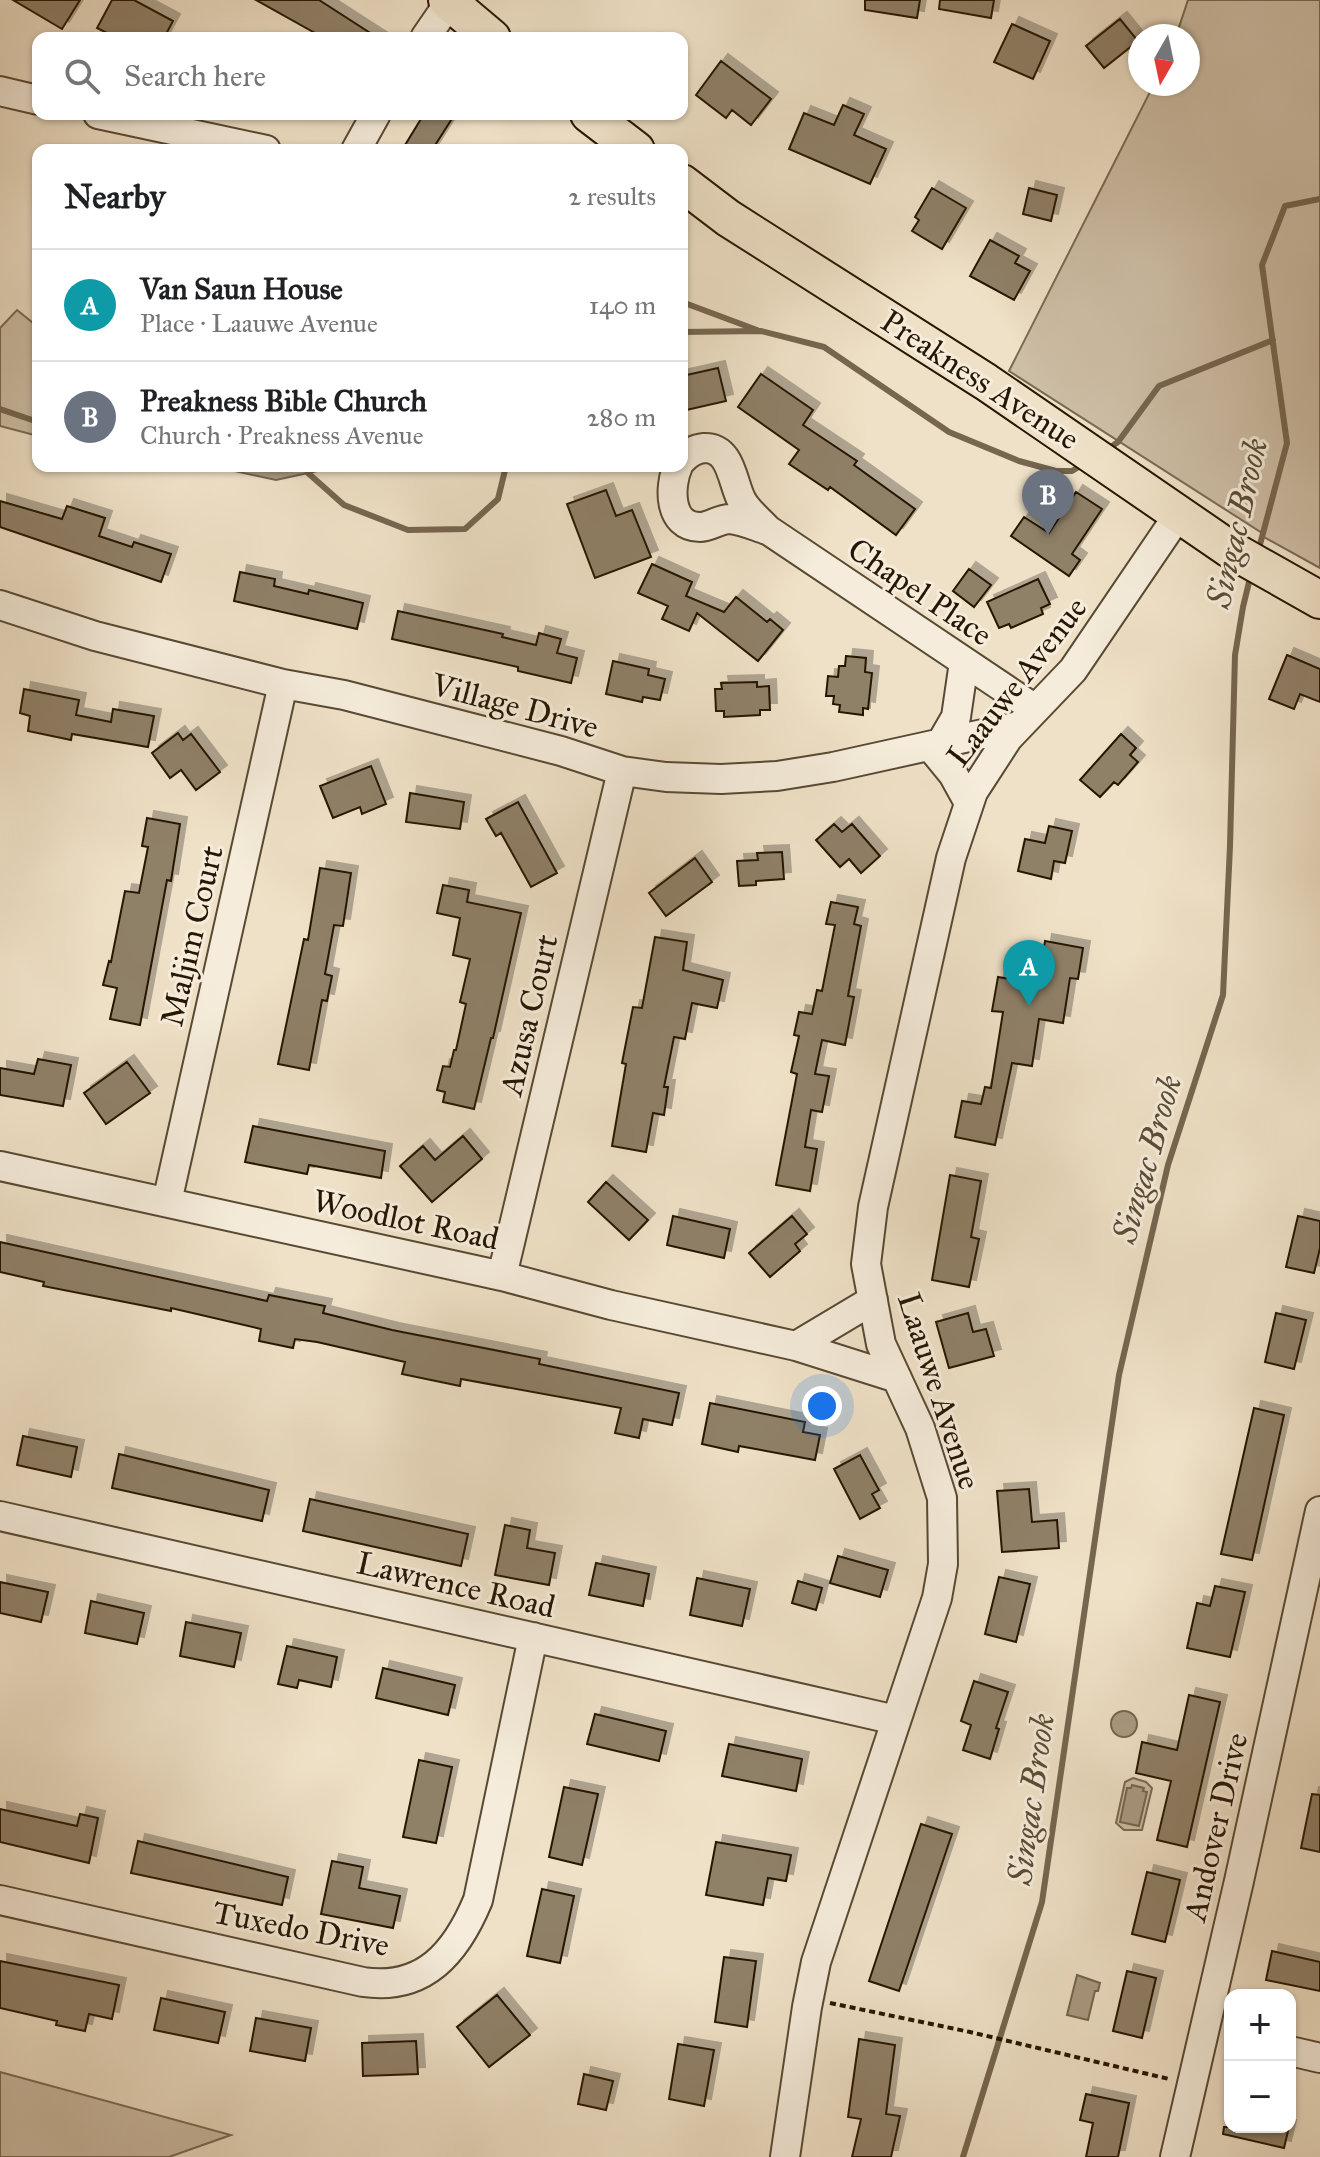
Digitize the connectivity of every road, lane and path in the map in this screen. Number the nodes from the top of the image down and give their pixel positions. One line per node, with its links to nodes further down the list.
1 (450, 1): 2 (street); 3 (main road)
2 (429, 32)
3 (485, 32)
4 (0, 91): 5 (street)
5 (32, 99)
6 (126, 120): 9 (street)
7 (373, 120): 10 (street)
8 (597, 120): 11 (main road)
9 (238, 144)
10 (359, 144)
11 (628, 144)
12 (688, 188): 15 (main road, Preakness Avenue)
13 (688, 456): 16 (street, Chapel Place)
14 (676, 472): 16 (street, Chapel Place)
15 (1179, 514): 17 (main road, Preakness Avenue); 21 (street, Laauwe Avenue)
16 (768, 530): 19 (street, Chapel Place)
17 (1320, 600)
18 (0, 605): 20 (street, Village Drive)
19 (964, 662): 21 (street, Chapel Place); 22 (street)
20 (283, 684): 23 (street, Village Drive); 26 (street, Maljim Court)
21 (1027, 718): 22 (street, Village Drive); 24 (street, Laauwe Avenue)
22 (935, 745): 23 (street, Village Drive); 24 (street)
23 (622, 771): 27 (street, Azusa Court)
24 (969, 803): 28 (street, Laauwe Avenue)
25 (0, 1166): 26 (street, Woodlot Road)
26 (167, 1202): 27 (street, Woodlot Road)
27 (502, 1276): 29 (street, Woodlot Road)
28 (873, 1300): 29 (street); 30 (street, Laauwe Avenue)
29 (796, 1346): 30 (street, Woodlot Road)
30 (897, 1378): 34 (street, Laauwe Avenue)
31 (1320, 1511): 37 (street, Andover Drive)
32 (0, 1516): 33 (street, Lawrence Road)
33 (533, 1637): 34 (street, Lawrence Road); 35 (street, Tuxedo Drive)
34 (896, 1720): 41 (street, Laauwe Avenue)
35 (0, 1900)
36 (824, 2003): 40 (path)
37 (1217, 2034): 42 (street, Andover Drive)
38 (1296, 2052): 39 (street)
39 (1320, 2058)
40 (1179, 2081)
41 (785, 2157)
42 (1175, 2157)

